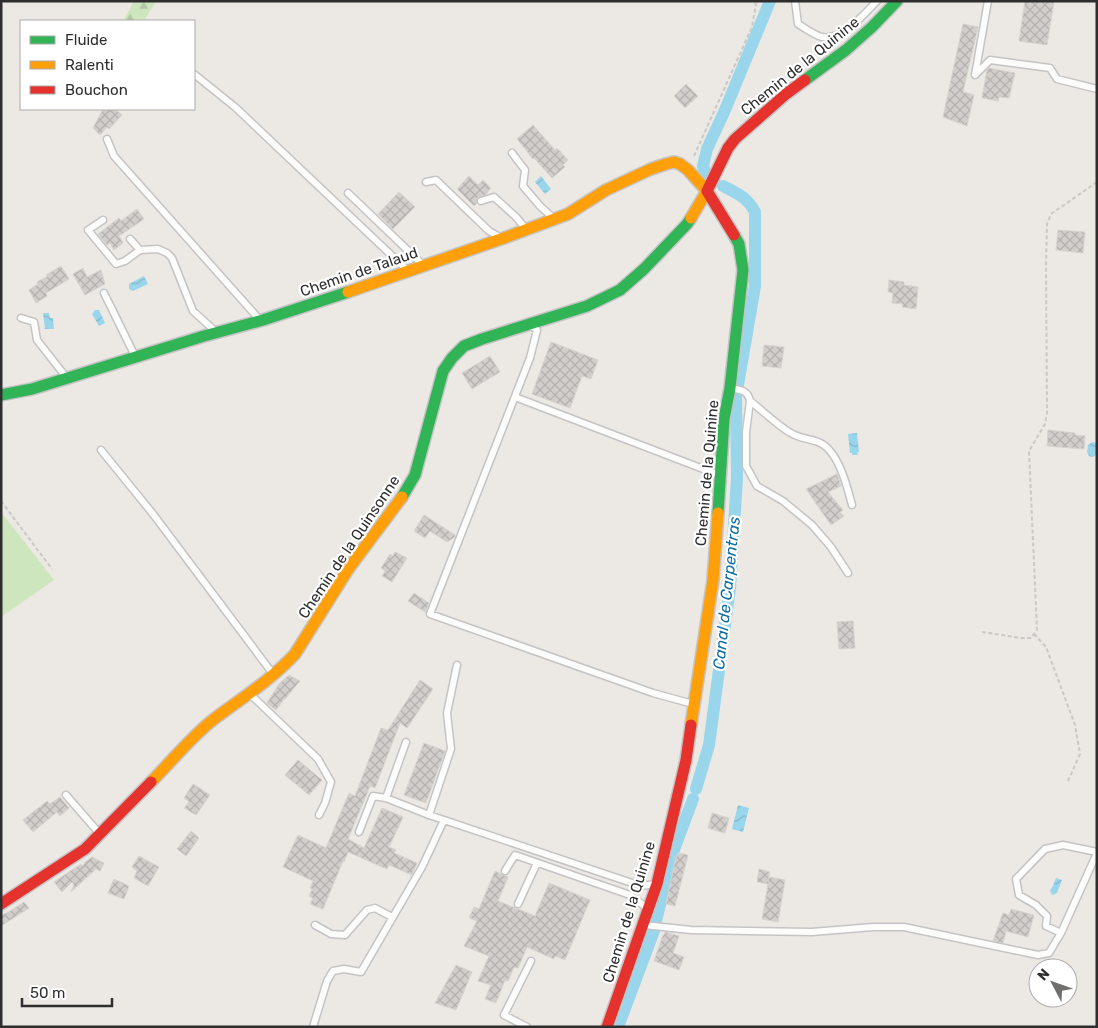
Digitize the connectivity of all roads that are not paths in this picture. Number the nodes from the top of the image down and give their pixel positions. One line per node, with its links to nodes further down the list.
1 (795, 1): 2 (lane)
2 (877, 1)
3 (897, 1): 10 (street, Chemin de la Quinine)
4 (988, 1): 6 (lane)
5 (195, 75): 20 (lane)
6 (1097, 90)
7 (107, 139): 23 (lane)
8 (512, 153): 14 (lane)
9 (426, 182): 16 (lane)
10 (707, 191): 14 (street, Chemin de Talaud); 24 (street, Chemin de la Quinsonne); 28 (street, Chemin de la Quinine)
11 (348, 192): 19 (lane)
12 (481, 201): 15 (lane)
13 (104, 220): 18 (lane)
14 (554, 220): 15 (street, Chemin de Talaud)
15 (527, 230): 16 (street, Chemin de Talaud)
16 (504, 238): 19 (street, Chemin de Talaud)
17 (130, 239): 18 (lane)
18 (140, 250): 25 (lane)
19 (424, 266): 20 (street, Chemin de Talaud)
20 (408, 271): 23 (street, Chemin de Talaud)
21 (104, 293): 26 (lane)
22 (21, 318): 27 (lane)
23 (260, 320): 25 (street, Chemin de Talaud)
24 (529, 324): 30 (lane); 37 (street, Chemin de la Quinsonne)
25 (217, 332): 26 (street, Chemin de Talaud)
26 (136, 357): 27 (street, Chemin de Talaud)
27 (67, 378): 29 (street, Chemin de Talaud)
28 (730, 388): 31 (lane); 33 (street, Chemin de la Quinine)
29 (1, 396)
30 (515, 397): 33 (lane); 39 (lane)
31 (750, 401): 34 (lane); 35 (lane)
32 (101, 450): 37 (lane)
33 (720, 476): 39 (street, Chemin de la Quinine)
34 (852, 505)
35 (848, 573)
36 (457, 665): 44 (lane)
37 (274, 675): 38 (street, Chemin de la Quinsonne)
38 (249, 694): 43 (lane); 47 (street, Chemin de la Quinsonne)
39 (694, 704): 51 (street, Chemin de la Quinine)
40 (406, 742): 42 (lane)
41 (66, 795): 47 (lane)
42 (386, 798): 44 (lane); 46 (lane)
43 (319, 815)
44 (428, 815): 45 (lane)
45 (444, 820): 51 (lane); 55 (lane)
46 (359, 832)
47 (100, 834): 52 (street, Chemin de la Quinsonne)
48 (1097, 853): 58 (lane); 58 (lane)
49 (537, 863): 50 (lane); 53 (lane); 54 (lane)
50 (504, 871)
51 (656, 884): 54 (street, Chemin de la Quinine)
52 (1, 904)
53 (518, 904)
54 (648, 908): 57 (street, Chemin de la Quinine)
55 (392, 918): 56 (lane); 60 (lane)
56 (315, 924)
57 (642, 925): 58 (lane); 62 (street, Chemin de la Quinine)
58 (1062, 933)
59 (532, 961): 61 (lane)
60 (313, 1027)
61 (527, 1027)
62 (606, 1027)

